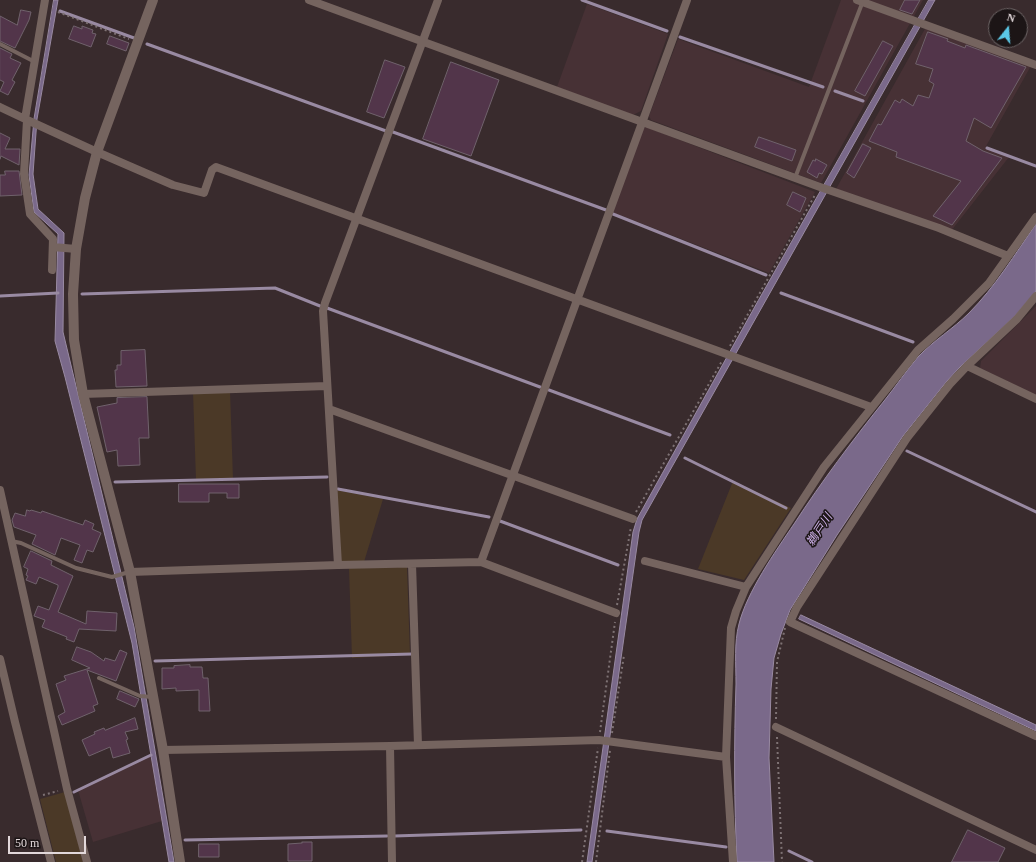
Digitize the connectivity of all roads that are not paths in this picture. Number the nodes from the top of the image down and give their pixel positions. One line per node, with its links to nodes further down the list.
1 (45, 0): 9 (street)
2 (153, 0): 14 (street)
3 (309, 0): 7 (street)
4 (438, 0): 7 (street)
5 (687, 0): 13 (street)
6 (861, 1): 10 (street); 15 (lane)
7 (422, 42): 13 (street); 17 (street)
8 (0, 44): 9 (lane)
9 (35, 62): 12 (street)
10 (1036, 65)
11 (0, 107): 12 (street)
12 (27, 120): 14 (street); 18 (street)
13 (643, 121): 15 (street); 23 (street)
14 (97, 152): 17 (street); 19 (street)
15 (795, 178): 20 (street)
16 (1036, 217): 20 (street)
17 (357, 218): 23 (street); 25 (street)
18 (55, 247): 19 (street); 21 (street)
19 (72, 248): 26 (street)
20 (1008, 256): 28 (street)
21 (52, 270)
22 (1036, 296): 24 (street)
23 (577, 299): 28 (street); 30 (street)
24 (967, 366): 27 (street); 45 (street)
25 (327, 386): 26 (street); 29 (street)
26 (83, 394): 38 (street)
27 (1036, 398)
28 (871, 407): 39 (street)
29 (329, 409): 30 (street); 37 (street)
30 (512, 476): 32 (street); 35 (street)
31 (0, 490): 33 (street)
32 (632, 519)
33 (11, 541): 38 (lane); 52 (street)
34 (645, 561): 39 (street)
35 (481, 562): 36 (street); 40 (street)
36 (412, 564): 37 (street); 46 (street)
37 (338, 565): 38 (street)
38 (130, 572): 43 (street)
39 (746, 587): 49 (street)
40 (616, 613)
41 (0, 659): 51 (street)
42 (99, 678): 43 (lane)
43 (151, 697): 48 (street)
44 (776, 727): 50 (street)
45 (1036, 736)
46 (418, 745): 47 (street); 49 (street)
47 (390, 746): 48 (street); 54 (street)
48 (163, 750): 53 (street)
49 (726, 757): 55 (street)
50 (1036, 850)
51 (51, 862)
52 (87, 862)
53 (180, 862)
54 (392, 862)
55 (733, 862)

